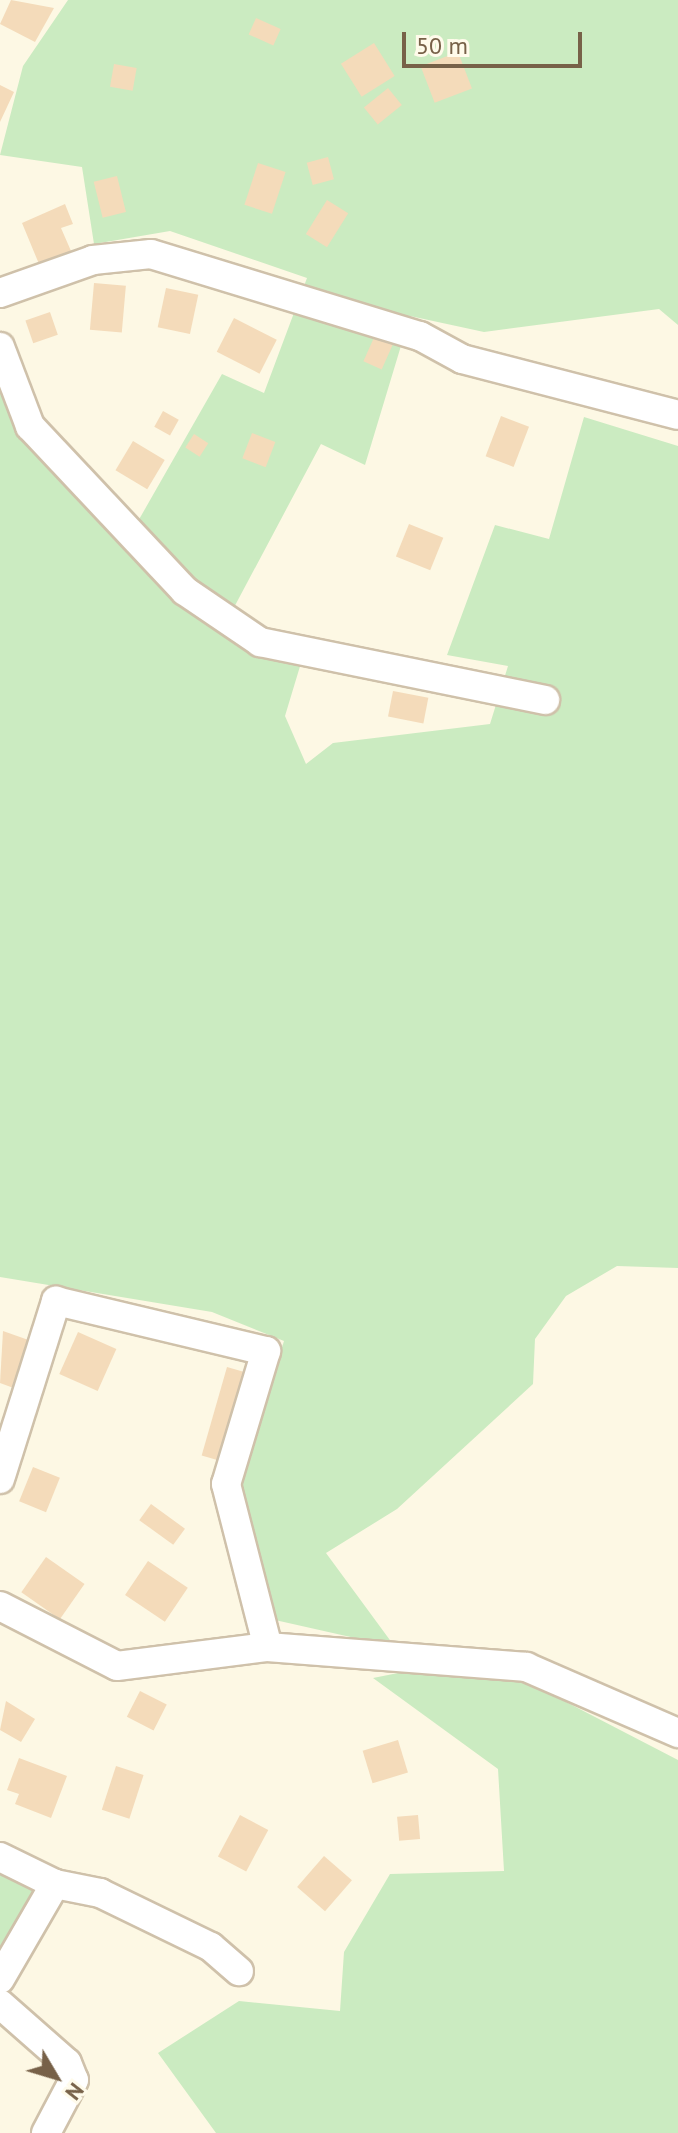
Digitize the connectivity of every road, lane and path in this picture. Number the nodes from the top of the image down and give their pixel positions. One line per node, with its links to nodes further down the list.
1 (0, 293): 3 (street)
2 (0, 347): 4 (street)
3 (678, 415)
4 (545, 700)
5 (0, 1479): 7 (street)
6 (0, 1606): 7 (street)
7 (268, 1647): 8 (street)
8 (678, 1733)
9 (0, 1857): 10 (street)
10 (55, 1884): 11 (street); 12 (street)
11 (239, 1971)
12 (0, 1979)
13 (0, 2004): 14 (street)
14 (46, 2133)

